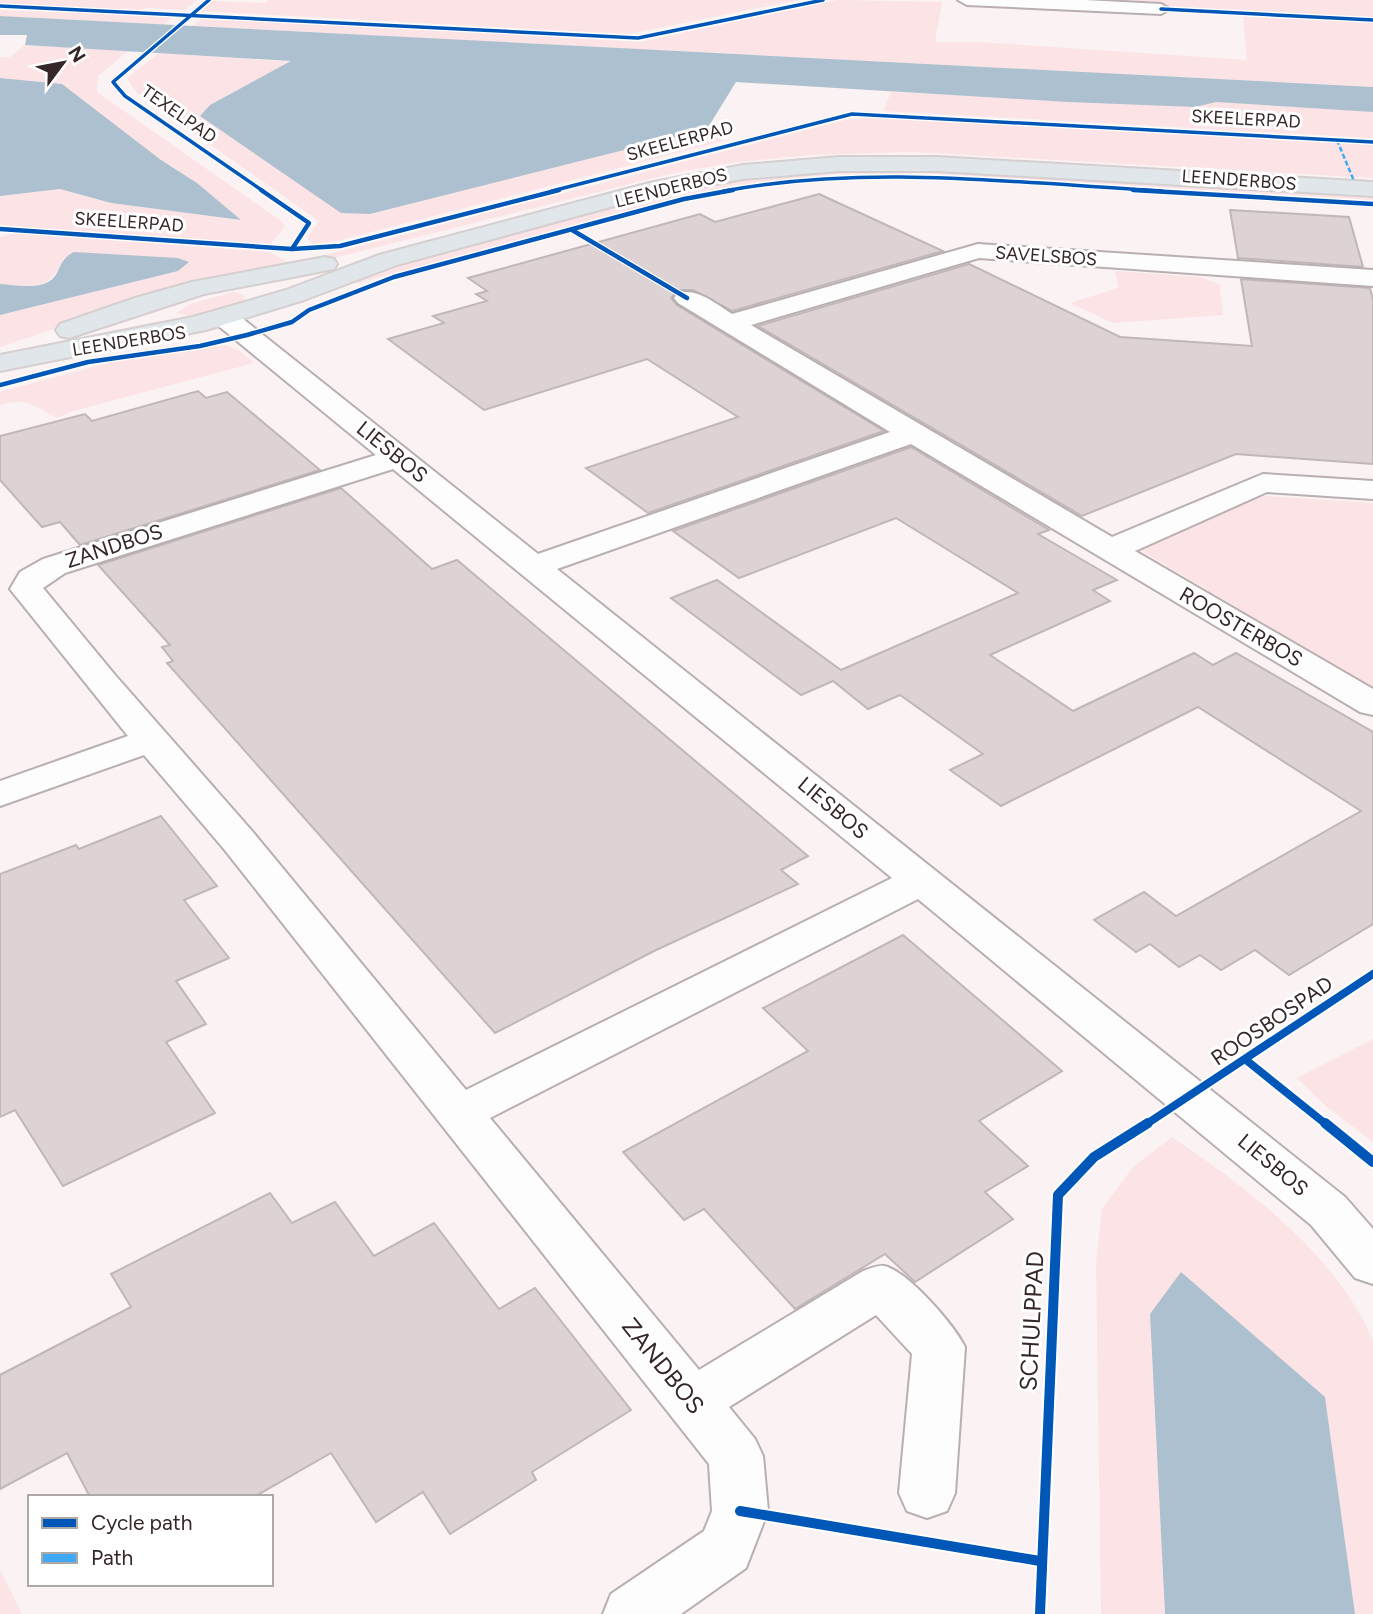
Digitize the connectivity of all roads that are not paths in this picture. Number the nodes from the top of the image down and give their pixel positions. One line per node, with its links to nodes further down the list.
1 (967, 0): 2 (street)
2 (992, 1): 3 (street)
3 (1161, 9)
4 (1373, 182): 6 (main road, LEENDERBOS)
5 (1373, 189): 9 (main road, LEENDERBOS)
6 (254, 276): 9 (main road); 10 (main road, LEENDERBOS)
7 (1373, 278): 12 (street, SAVELSBOS)
8 (687, 298): 12 (street)
9 (276, 301): 11 (main road, LEENDERBOS)
10 (144, 303): 13 (main road); 14 (main road, LEENDERBOS)
11 (224, 317): 13 (main road, LEENDERBOS); 17 (street, LIESBOS)
12 (730, 323): 16 (street)
13 (169, 330): 15 (main road, LEENDERBOS)
14 (0, 352)
15 (0, 363)
16 (912, 434): 19 (street, ROOSTERBOS); 20 (street)
17 (398, 458): 20 (street, LIESBOS); 22 (street, ZANDBOS)
18 (1373, 490): 19 (street)
19 (1109, 550): 21 (street, ROOSTERBOS)
20 (534, 566): 24 (street, LIESBOS)
21 (1373, 704)
22 (152, 740): 23 (street); 25 (street, ZANDBOS)
23 (0, 794)
24 (920, 881): 25 (street); 26 (street, LIESBOS)
25 (460, 1113): 27 (street, ZANDBOS)
26 (1373, 1264)
27 (692, 1402): 28 (street); 29 (street, ZANDBOS)
28 (927, 1493)
29 (632, 1614)

